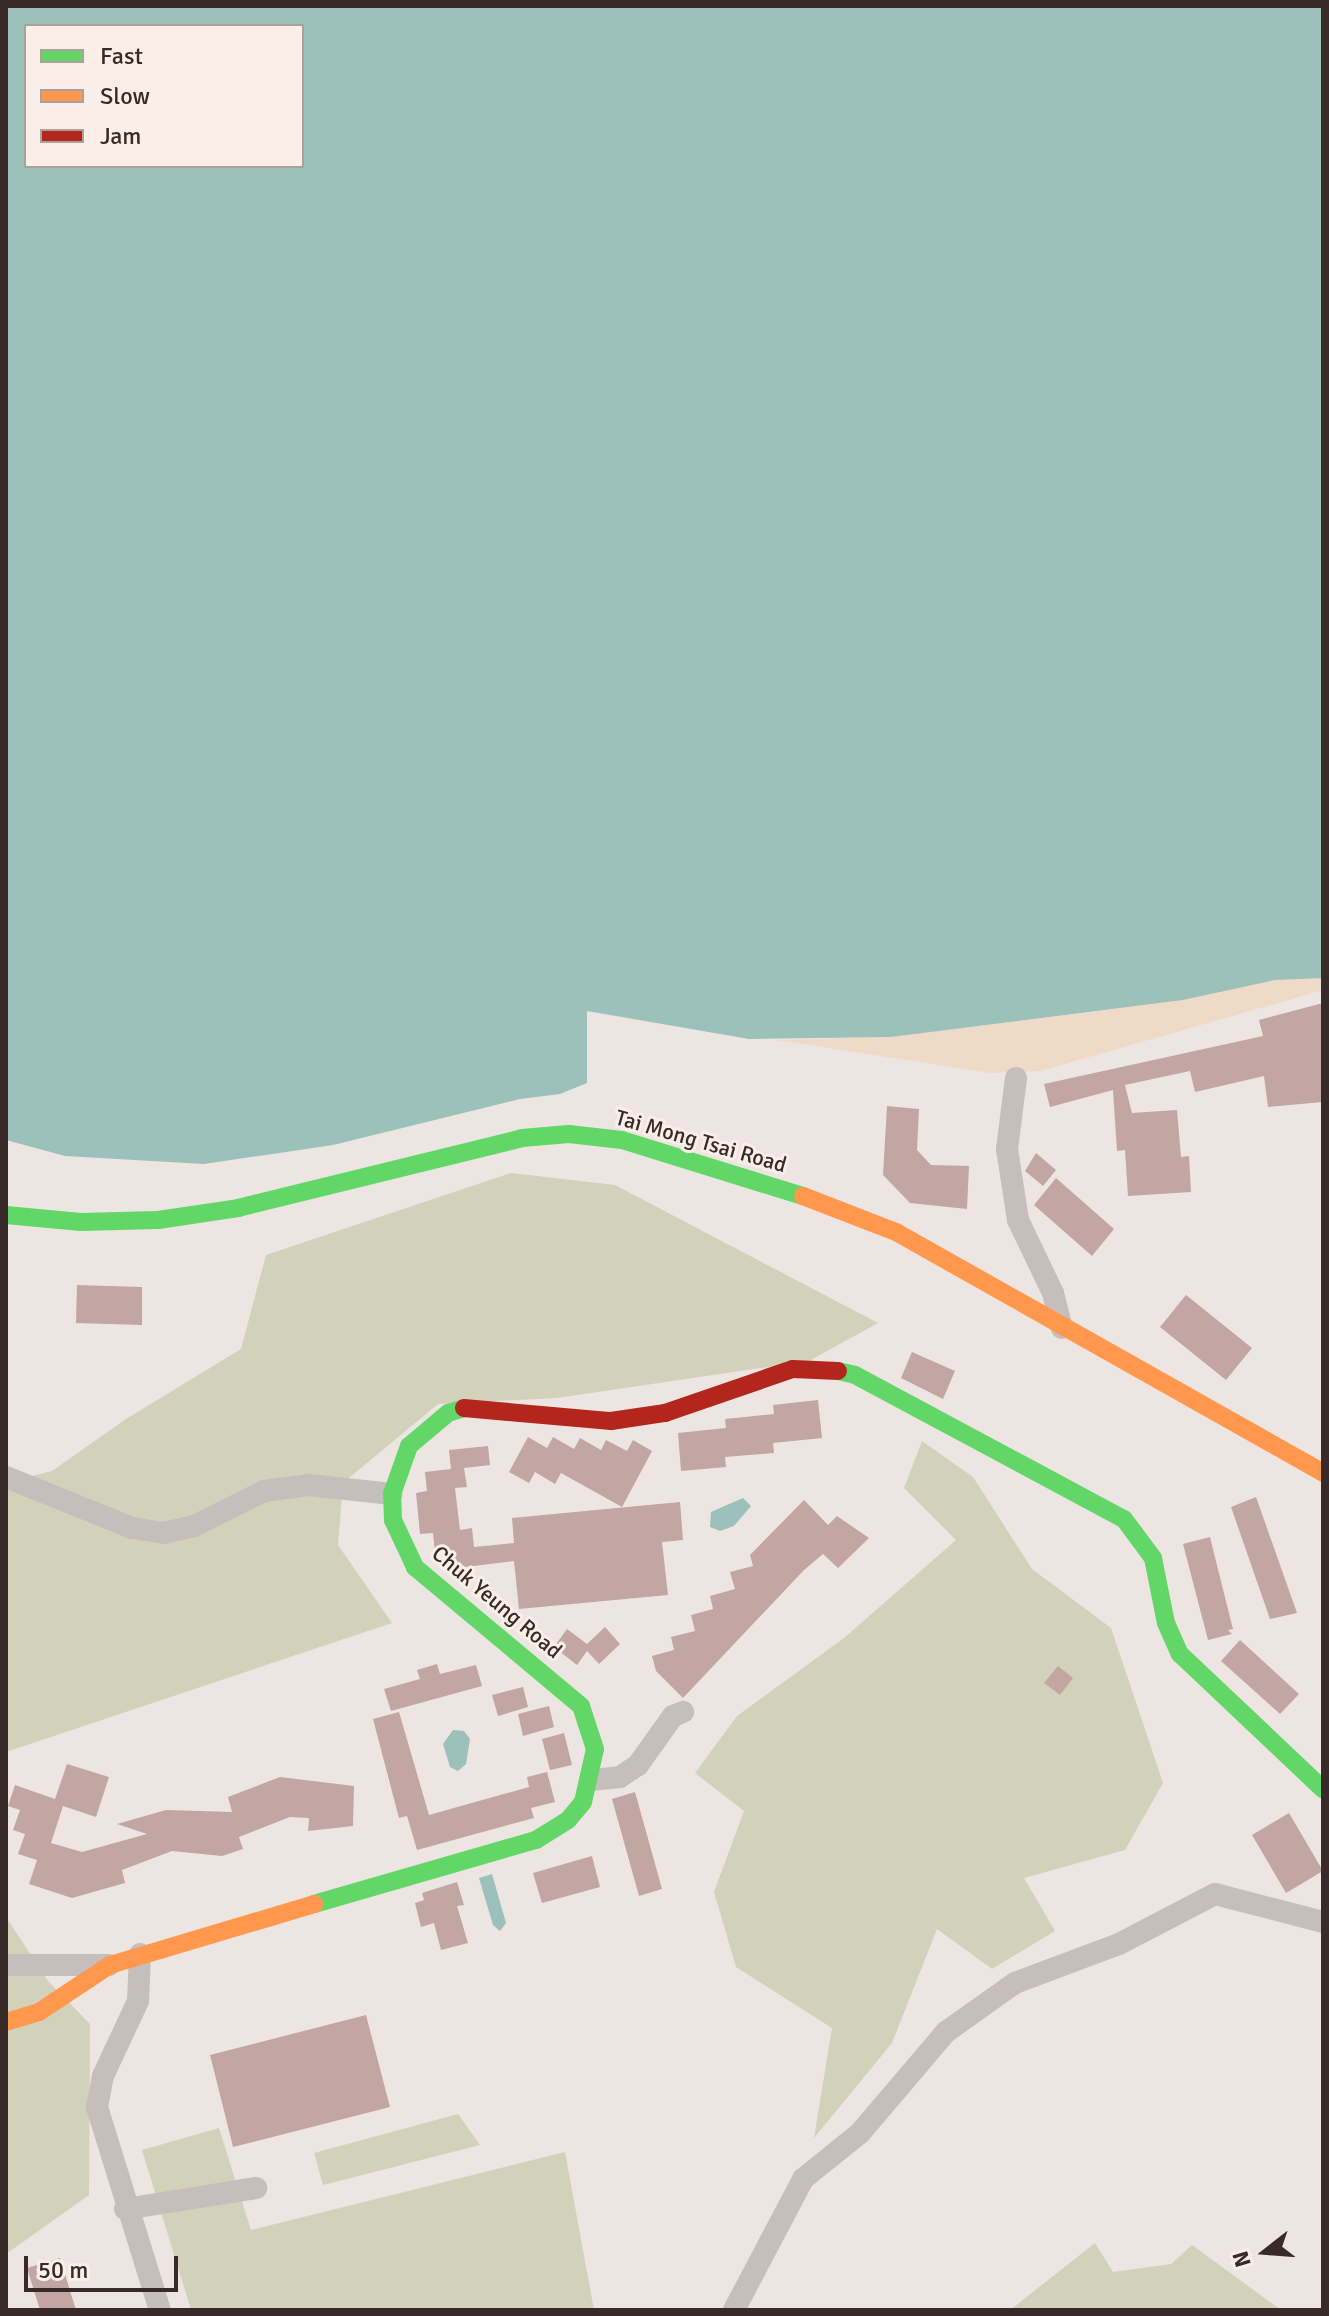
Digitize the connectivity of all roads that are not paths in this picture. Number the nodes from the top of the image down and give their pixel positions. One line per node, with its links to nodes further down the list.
1 (1016, 1078): 3 (street)
2 (6, 1215): 3 (street, Tai Mong Tsai Road)
3 (1062, 1328): 4 (street, Tai Mong Tsai Road)
4 (1323, 1473)
5 (6, 1477): 6 (street)
6 (392, 1494): 8 (street, Chuk Yeung Road); 9 (street, Chuk Yeung Road)
7 (683, 1712): 8 (street)
8 (592, 1780): 11 (street, Chuk Yeung Road)
9 (1323, 1789)
10 (1323, 1922): 18 (street)
11 (140, 1954): 13 (street, Chuk Yeung Road); 16 (street)
12 (6, 1965): 13 (street)
13 (110, 1965): 14 (street, Chuk Yeung Road)
14 (6, 2022)
15 (256, 2188): 16 (street)
16 (125, 2209): 17 (street)
17 (160, 2310)
18 (734, 2310)

